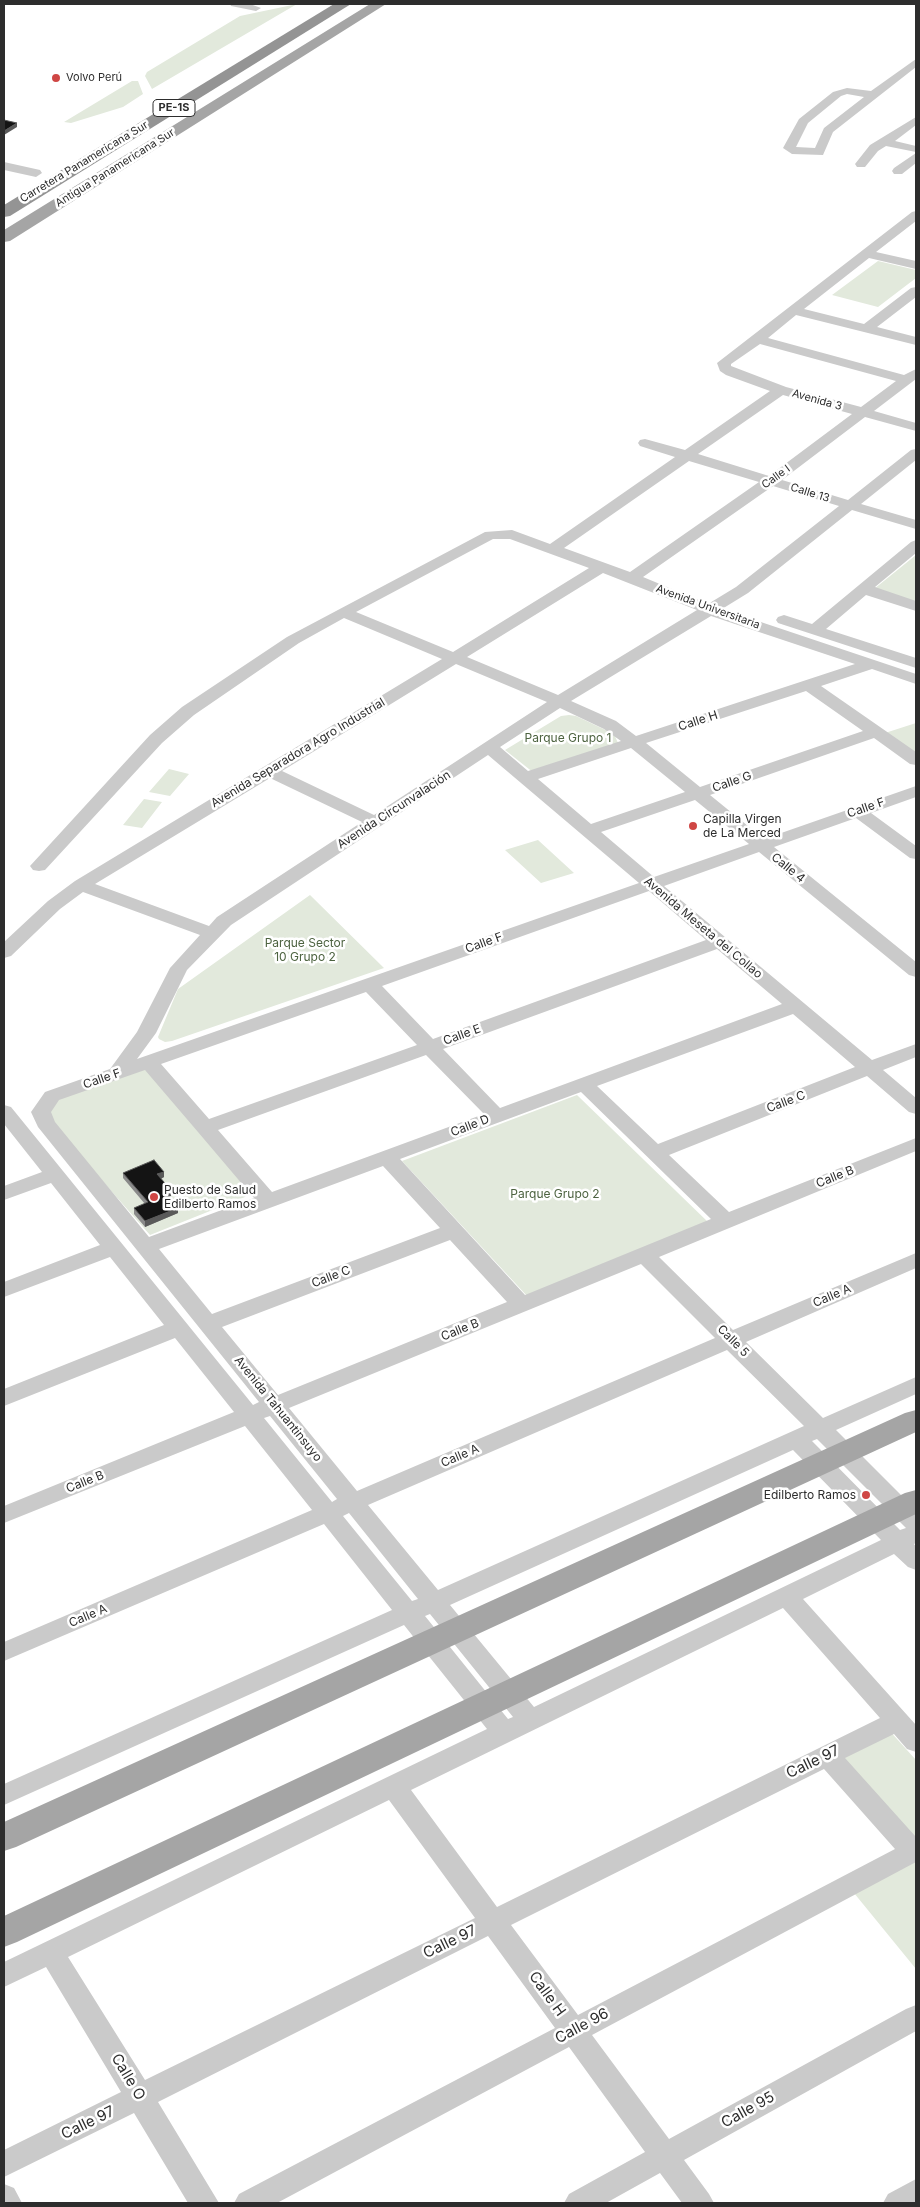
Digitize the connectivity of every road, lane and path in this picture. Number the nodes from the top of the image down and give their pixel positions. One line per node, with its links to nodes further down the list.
1 (344, 4): 15 (highway, Carretera Panamericana Sur / PE-1S)
2 (379, 4): 18 (main road, Antigua Panamericana Sur)
3 (916, 62): 4 (street)
4 (873, 95): 4 (street)
5 (916, 120): 6 (street)
6 (884, 142): 7 (street); 10 (street)
7 (916, 149)
8 (916, 157): 12 (street)
9 (52, 163): 13 (highway, Carretera Panamericana Sur)
10 (861, 164)
11 (4, 166): 13 (street)
12 (898, 170)
13 (36, 173): 14 (highway, Carretera Panamericana Sur)
14 (20, 183)
15 (4, 212)
16 (916, 215): 17 (street)
17 (911, 225): 19 (street)
18 (4, 237)
19 (868, 254): 20 (street); 22 (street)
20 (916, 265)
21 (916, 291): 23 (street)
22 (795, 311): 23 (street); 24 (street)
23 (866, 329): 25 (street)
24 (758, 339): 26 (street); 27 (street, Avenida 3)
25 (916, 341)
26 (911, 376): 28 (street, Calle I)
27 (781, 390): 28 (street, Avenida 3); 32 (street)
28 (862, 412): 29 (street, Avenida 3); 33 (street, Calle I)
29 (916, 427)
30 (646, 444): 32 (street, Calle 13)
31 (916, 453): 34 (street)
32 (688, 456): 33 (street, Calle 13); 37 (street)
33 (770, 481): 34 (street, Calle 13); 39 (street, Calle I)
34 (851, 505): 35 (street, Calle 13); 41 (street)
35 (916, 525)
36 (916, 545): 40 (street)
37 (551, 550): 38 (street, Avenida Universitaria); 43 (street, Avenida Universitaria)
38 (601, 567): 39 (street, Avenida Universitaria); 45 (street, Avenida Separadora Agro Industrial)
39 (632, 578): 41 (street, Avenida Universitaria)
40 (864, 589): 42 (street); 44 (street)
41 (718, 605): 44 (street, Avenida Universitaria); 47 (street, Avenida Universitaria); 50 (street, Avenida Circunvalación)
42 (916, 606)
43 (343, 612): 45 (street, Calle 4); 64 (street)
44 (815, 630): 46 (street, Avenida Universitaria)
45 (454, 658): 50 (street, Calle 4); 55 (street, Avenida Separadora Agro Industrial)
46 (916, 663)
47 (872, 664): 48 (street, Avenida Universitaria); 49 (street, Calle H)
48 (916, 679)
49 (808, 685): 51 (street); 52 (street, Calle H)
50 (560, 701): 52 (street, Calle 4); 53 (street, Avenida Circunvalación)
51 (876, 732): 54 (street); 58 (street, Calle G)
52 (634, 742): 56 (street, Calle H); 58 (street, Calle 4)
53 (489, 748): 56 (street, Avenida Meseta del Collao); 60 (street, Avenida Circunvalación)
54 (916, 760)
55 (269, 771): 60 (street); 66 (street, Avenida Separadora Agro Industrial)
56 (524, 778): 61 (street, Avenida Meseta del Collao)
57 (916, 790): 59 (street, Calle F)
58 (697, 794): 61 (street, Calle G); 62 (street, Calle 4)
59 (858, 811): 62 (street, Calle F); 63 (street)
60 (375, 822): 67 (street, Avenida Circunvalación)
61 (588, 831): 65 (street, Avenida Meseta del Collao)
62 (760, 846): 65 (street, Calle F); 70 (street, Calle 4)
63 (916, 854)
64 (39, 866)
65 (651, 884): 68 (street, Avenida Meseta del Collao); 71 (street, Calle F)
66 (81, 885): 67 (street); 69 (street, Avenida Separadora Agro Industrial)
67 (211, 933): 77 (street, Avenida Circunvalación)
68 (719, 942): 72 (street, Avenida Meseta del Collao); 73 (street, Calle E)
69 (4, 952)
70 (911, 961)
71 (369, 984): 73 (street); 75 (street, Calle F)
72 (795, 1006): 76 (street, Avenida Meseta del Collao); 78 (street, Calle D)
73 (430, 1047): 82 (street); 83 (street, Calle E)
74 (916, 1050): 76 (street, Calle C)
75 (149, 1062): 77 (street, Calle F); 83 (street)
76 (869, 1069): 80 (street, Avenida Meseta del Collao); 85 (street, Calle C)
77 (116, 1074): 79 (street, Calle F)
78 (584, 1084): 82 (street, Calle D); 85 (street)
79 (52, 1096): 92 (street, Avenida Tahuantinsuyo)
80 (916, 1108)
81 (4, 1111): 87 (street, Avenida Tahuantinsuyo)
82 (498, 1116): 86 (street, Calle D)
83 (205, 1128): 89 (street)
84 (916, 1144): 90 (street, Calle B)
85 (655, 1153): 90 (street)
86 (386, 1157): 89 (street, Calle D); 91 (street)
87 (54, 1174): 88 (street); 93 (street, Avenida Tahuantinsuyo)
88 (4, 1193)
89 (268, 1201): 92 (street, Calle D)
90 (726, 1222): 94 (street, Calle B)
91 (454, 1231): 97 (street); 98 (street, Calle C)
92 (146, 1246): 98 (street, Avenida Tahuantinsuyo)
93 (113, 1248): 96 (street); 99 (street, Avenida Tahuantinsuyo)
94 (645, 1255): 97 (street, Calle B); 100 (street, Calle 5)
95 (916, 1260): 100 (street, Calle A)
96 (4, 1290)
97 (522, 1305): 103 (street, Calle B)
98 (208, 1324): 103 (street, Avenida Tahuantinsuyo)
99 (178, 1328): 102 (street); 104 (street, Avenida Tahuantinsuyo)
100 (731, 1340): 106 (street, Calle 5); 109 (street, Calle A)
101 (916, 1385): 106 (street)
102 (4, 1398)
103 (275, 1405): 104 (street, Calle B); 109 (street, Avenida Tahuantinsuyo)
104 (248, 1416): 110 (street, Avenida Tahuantinsuyo); 111 (street, Calle B)
105 (916, 1420): 108 (main road)
106 (820, 1428): 107 (street); 108 (street, Calle 5)
107 (796, 1439): 108 (street); 115 (street)
108 (833, 1458): 112 (street); 117 (main road)
109 (352, 1502): 110 (street, Calle A); 115 (street, Avenida Tahuantinsuyo)
110 (327, 1513): 116 (street, Avenida Tahuantinsuyo); 118 (street, Calle A)
111 (4, 1515)
112 (904, 1521): 113 (street); 114 (street); 119 (main road)
113 (916, 1561)
114 (786, 1596): 120 (street); 121 (street)
115 (435, 1601): 116 (street); 117 (street, Avenida Tahuantinsuyo)
116 (409, 1613): 117 (street, Avenida Tahuantinsuyo); 126 (street)
117 (445, 1636): 119 (street, Avenida Tahuantinsuyo); 127 (main road)
118 (4, 1652)
119 (495, 1699): 120 (street, Avenida Tahuantinsuyo); 122 (street, Avenida Tahuantinsuyo); 130 (main road)
120 (530, 1720): 122 (street)
121 (897, 1721): 123 (street); 124 (street, Calle 97)
122 (504, 1732): 125 (street)
123 (916, 1742)
124 (827, 1755): 128 (street); 129 (street, Calle 97)
125 (393, 1785): 129 (street, Calle H); 131 (street)
126 (4, 1795)
127 (4, 1837)
128 (914, 1850): 134 (street, Calle 96)
129 (494, 1921): 134 (street, Calle H); 135 (street, Calle 97)
130 (4, 1932)
131 (51, 1952): 132 (street); 135 (street, Calle O)
132 (4, 1974)
133 (916, 2017): 136 (street, Calle 95)
134 (574, 2031): 136 (street, Calle H); 142 (street, Calle 96)
135 (140, 2097): 137 (street, Calle 97); 141 (street, Calle O)
136 (665, 2156): 143 (street, Calle 95); 144 (street, Calle H)
137 (4, 2164)
138 (916, 2192): 145 (street)
139 (4, 2197): 140 (street)
140 (7, 2203)
141 (204, 2203)
142 (248, 2203)
143 (579, 2203)
144 (700, 2203)
145 (898, 2203)

